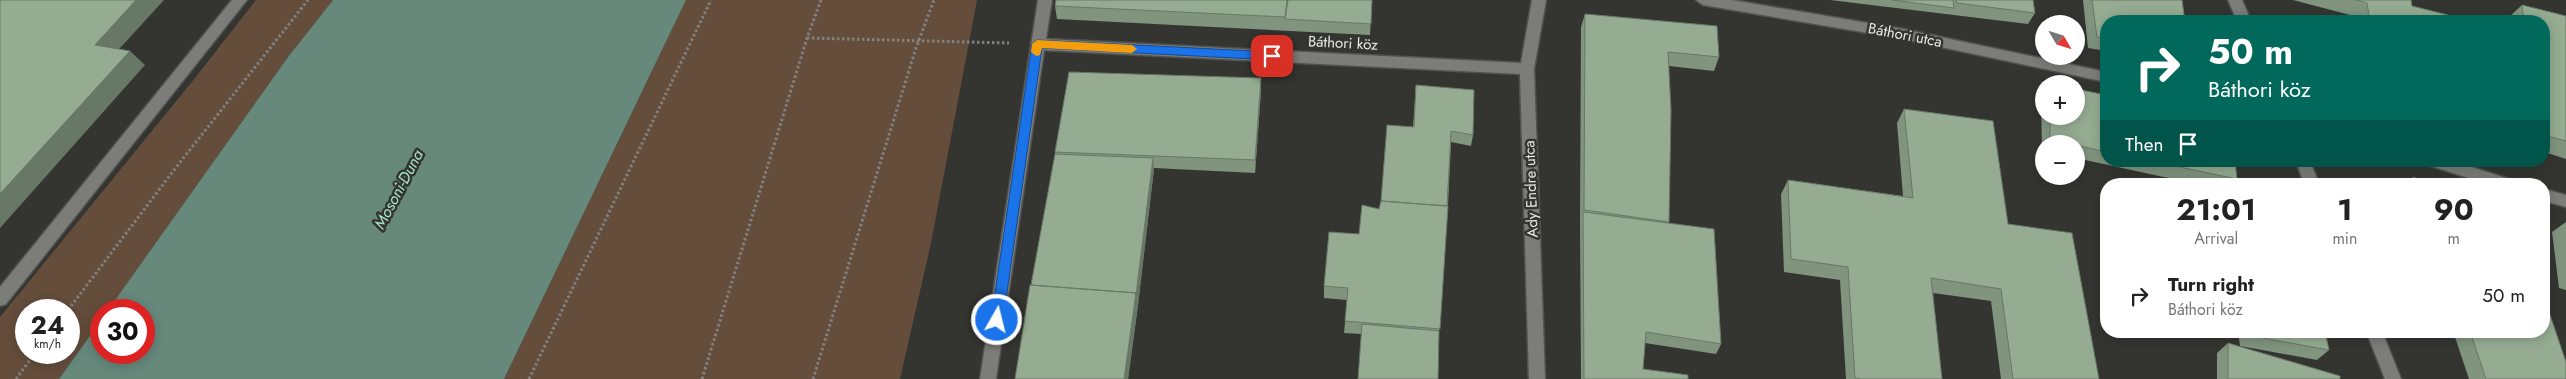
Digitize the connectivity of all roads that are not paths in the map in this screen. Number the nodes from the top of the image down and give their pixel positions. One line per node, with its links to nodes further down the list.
1 (240, 0): 14 (street)
2 (1045, 0): 7 (street)
3 (1539, 0): 8 (street, Ady Endre utca)
4 (1703, 0): 9 (street, Báthori utca)
5 (2235, 0): 6 (street)
6 (2241, 15)
7 (1037, 44): 8 (street, Báthori köz); 16 (street)
8 (1527, 69): 17 (street, Ady Endre utca)
9 (2100, 76)
10 (2452, 167): 11 (street)
11 (2488, 178)
12 (2550, 197): 13 (street)
13 (2566, 201)
14 (0, 299)
15 (2377, 338): 18 (street)
16 (988, 379)
17 (1537, 379)
18 (2393, 379)

